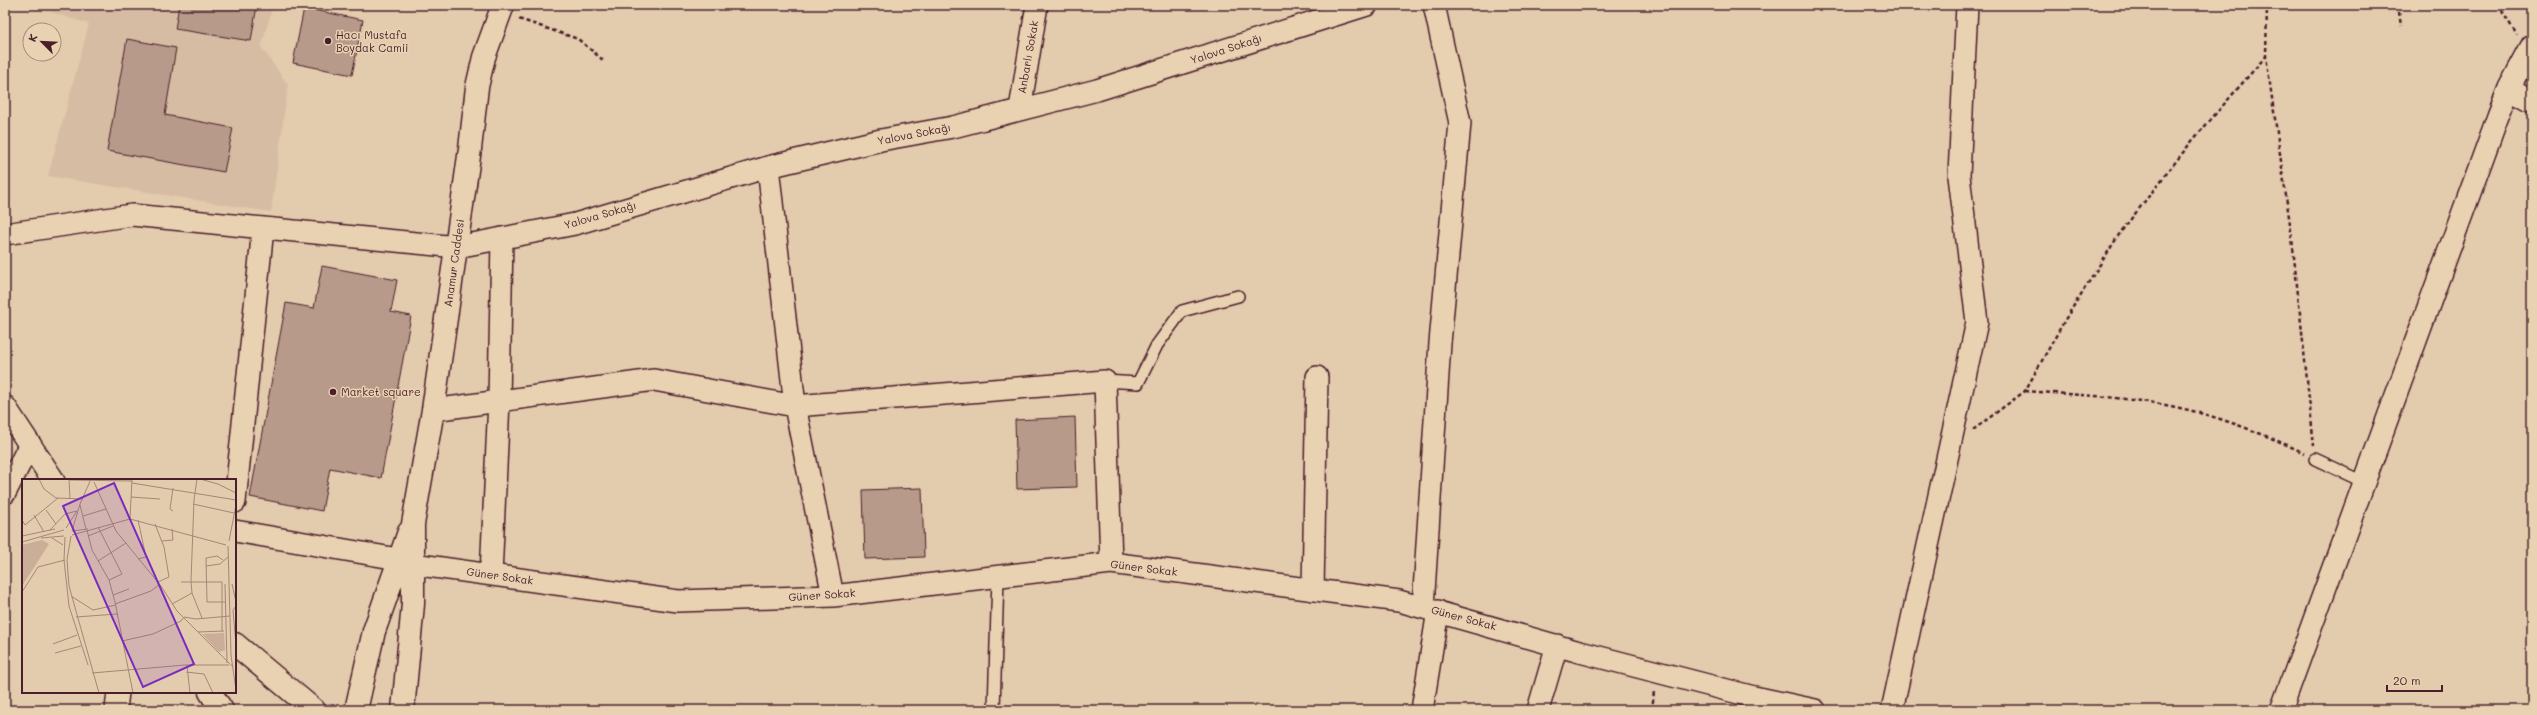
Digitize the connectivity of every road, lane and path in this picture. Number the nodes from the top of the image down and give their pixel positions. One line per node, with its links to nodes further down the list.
1 (1037, 5): 15 (street, Anbarlı Sokak)
2 (1366, 5): 15 (street, Yalova Sokağı)
3 (1434, 5): 43 (street)
4 (1967, 5): 30 (street)
5 (2267, 5): 11 (path)
6 (2398, 5): 9 (path)
7 (2498, 5): 10 (path)
8 (502, 9): 12 (path); 20 (street, Anamur Caddesi)
9 (2401, 26)
10 (2530, 49): 13 (street)
11 (2266, 56): 24 (path); 31 (path)
12 (603, 60)
13 (2509, 88): 14 (street); 33 (street)
14 (2532, 101)
15 (1020, 108): 16 (street, Yalova Sokağı)
16 (768, 167): 19 (street, Yalova Sokağı); 26 (street)
17 (263, 228): 18 (street, Yalova Sokağı); 20 (street, Yalova Sokağı); 34 (street)
18 (5, 234)
19 (502, 238): 20 (street, Yalova Sokağı); 25 (street)
20 (456, 247): 28 (street, Anamur Caddesi)
21 (1238, 296): 23 (lane)
22 (1317, 377): 41 (street)
23 (1105, 381): 26 (street); 38 (street)
24 (2025, 391): 30 (path); 31 (path)
25 (499, 401): 26 (street); 28 (street); 39 (street)
26 (795, 406): 42 (street)
27 (5, 407): 29 (street)
28 (433, 410): 37 (street, Anamur Caddesi)
29 (30, 444): 32 (street); 35 (street)
30 (1949, 448): 57 (street)
31 (2315, 459): 33 (lane)
32 (52, 479)
33 (2364, 482): 58 (street)
34 (236, 492)
35 (5, 493)
36 (236, 531): 37 (street, Güner Sokak)
37 (406, 561): 39 (street, Güner Sokak); 51 (street, Anamur Caddesi); 52 (street)
38 (1111, 563): 40 (street, Güner Sokak); 41 (street, Güner Sokak)
39 (491, 575): 42 (street, Güner Sokak)
40 (998, 577): 42 (street, Güner Sokak); 53 (lane)
41 (1313, 590): 43 (street, Güner Sokak)
42 (833, 596)
43 (1431, 609): 45 (street, Güner Sokak); 54 (street)
44 (236, 645): 50 (street)
45 (1557, 645): 55 (street); 56 (street, Güner Sokak)
46 (118, 693): 48 (street)
47 (211, 693): 49 (street)
48 (116, 710)
49 (222, 710)
50 (314, 710)
51 (356, 710)
52 (403, 710)
53 (994, 710)
54 (1422, 710)
55 (1538, 710)
56 (1815, 710)
57 (1892, 710)
58 (2281, 710)

